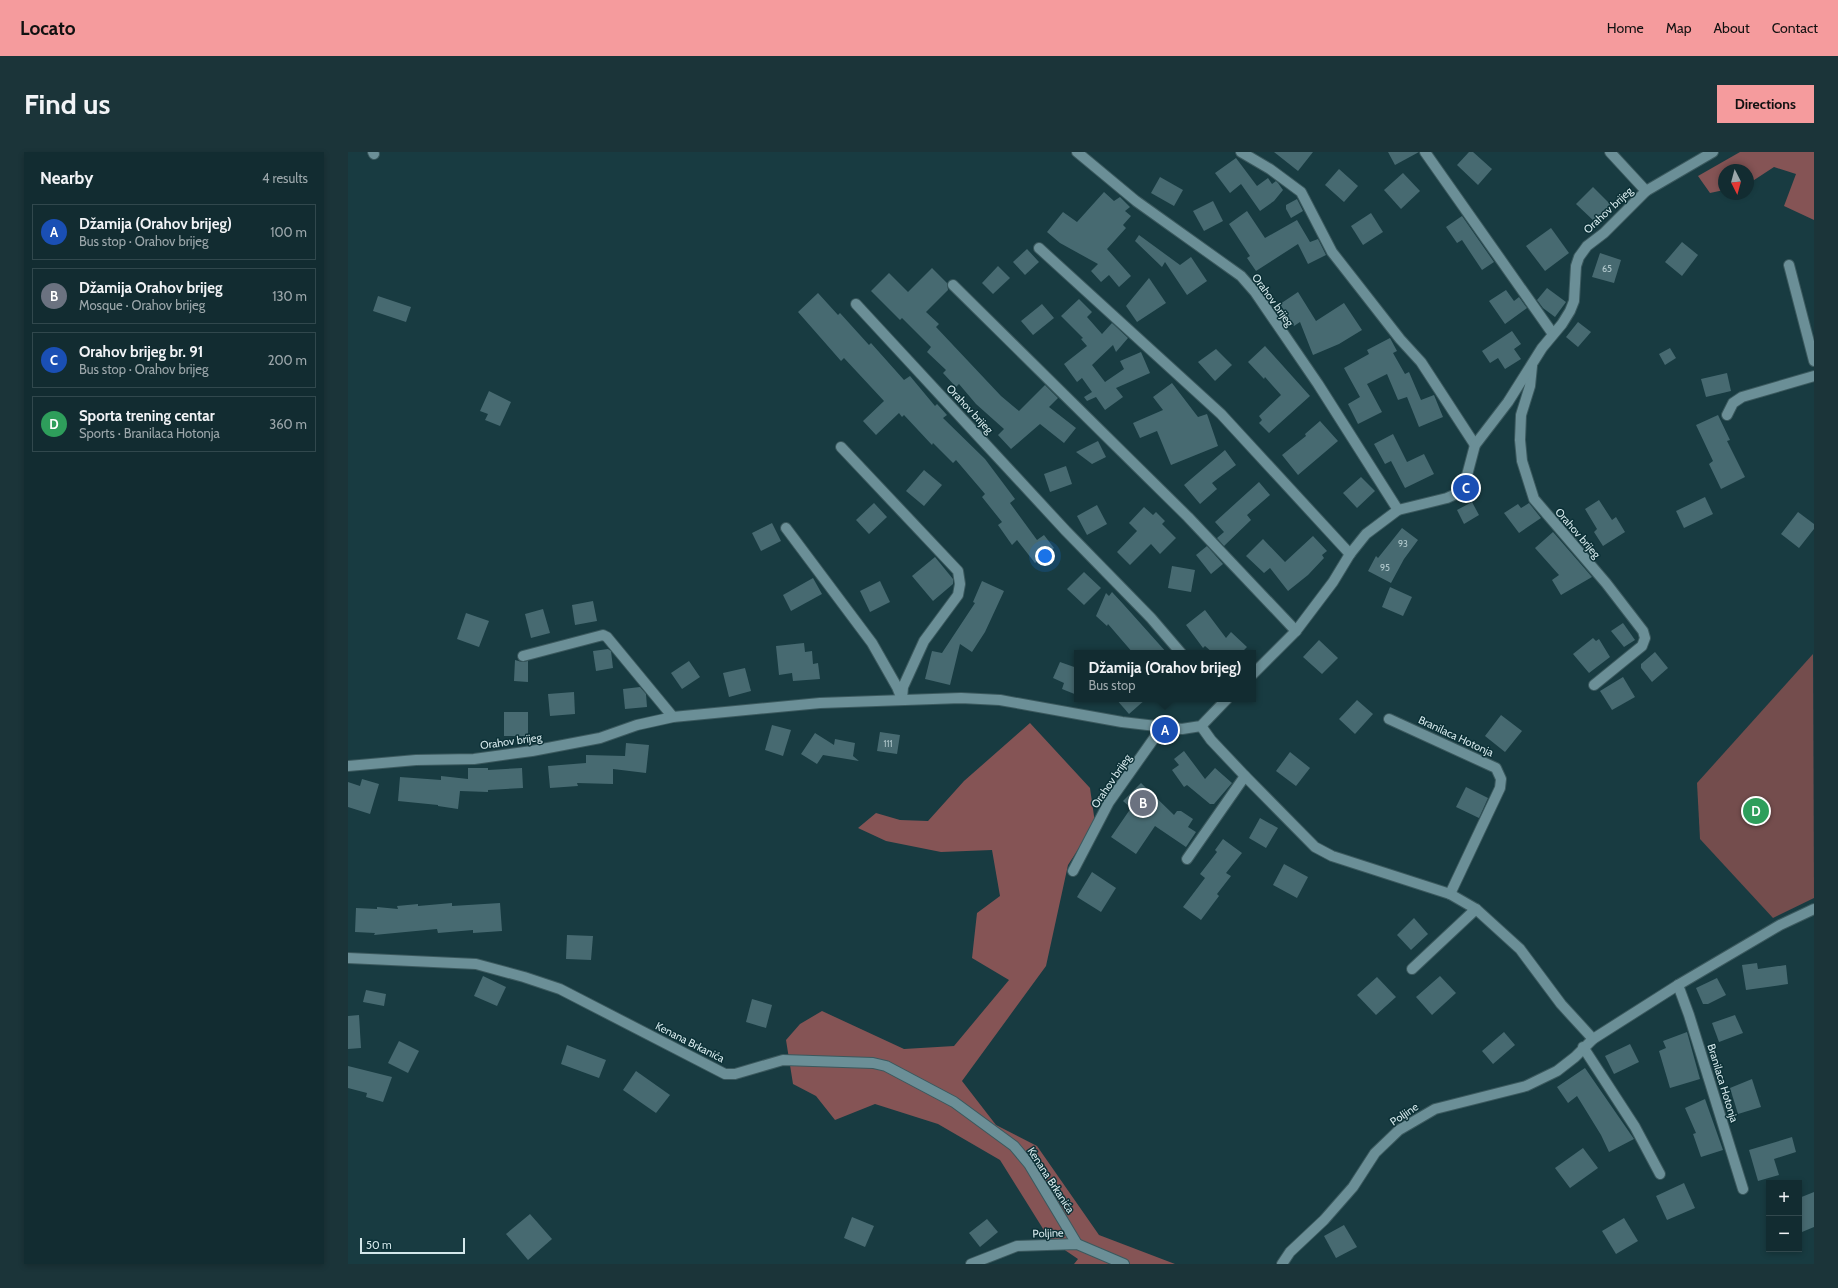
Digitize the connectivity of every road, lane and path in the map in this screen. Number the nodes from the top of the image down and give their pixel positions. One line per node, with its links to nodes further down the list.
1 (1077, 152): 18 (street, Orahov brijeg)
2 (1241, 152): 16 (street)
3 (1425, 152): 11 (street)
4 (1610, 152): 6 (street, Orahov brijeg)
5 (1713, 152): 6 (street, Orahov brijeg)
6 (1646, 191): 11 (street, Orahov brijeg)
7 (1039, 248): 20 (street)
8 (1789, 265): 12 (street)
9 (953, 285): 21 (street)
10 (856, 304): 22 (street, Orahov brijeg)
11 (1553, 334): 13 (street, Orahov brijeg)
12 (1814, 361)
13 (1533, 362): 16 (street, Orahov brijeg); 25 (street, Orahov brijeg)
14 (1814, 376): 15 (street)
15 (1727, 415)
16 (1475, 446): 18 (street, Orahov brijeg)
17 (841, 447): 26 (street)
18 (1398, 510): 20 (street, Orahov brijeg)
19 (786, 528): 26 (street)
20 (1350, 554): 21 (street, Orahov brijeg)
21 (1296, 631): 24 (street, Orahov brijeg)
22 (1178, 650)
23 (523, 656): 28 (street)
24 (1256, 671)
25 (1594, 685)
26 (902, 699): 28 (street, Orahov brijeg); 31 (street, Orahov brijeg)
27 (1221, 702): 30 (street)
28 (673, 717): 32 (street, Orahov brijeg)
29 (1389, 719): 36 (street, Branilaca Hotonja)
30 (1201, 726): 31 (street, Orahov brijeg); 33 (street)
31 (1162, 727): 35 (street, Orahov brijeg)
32 (348, 766)
33 (1245, 776): 34 (street); 36 (street)
34 (1187, 859)
35 (1073, 872)
36 (1450, 894): 37 (street)
37 (1476, 909): 40 (street); 42 (street)
38 (1814, 909): 41 (street)
39 (348, 958): 46 (street, Kenana Brkanića)
40 (1412, 970)
41 (1678, 985): 42 (street); 45 (street, Branilaca Hotonja)
42 (1593, 1039): 43 (street)
43 (1583, 1047): 44 (street); 49 (street, Poljine)
44 (1660, 1174)
45 (1743, 1189)
46 (1077, 1244): 47 (street, Poljine); 48 (street, Poljine)
47 (971, 1264)
48 (1124, 1264)
49 (1282, 1264)

